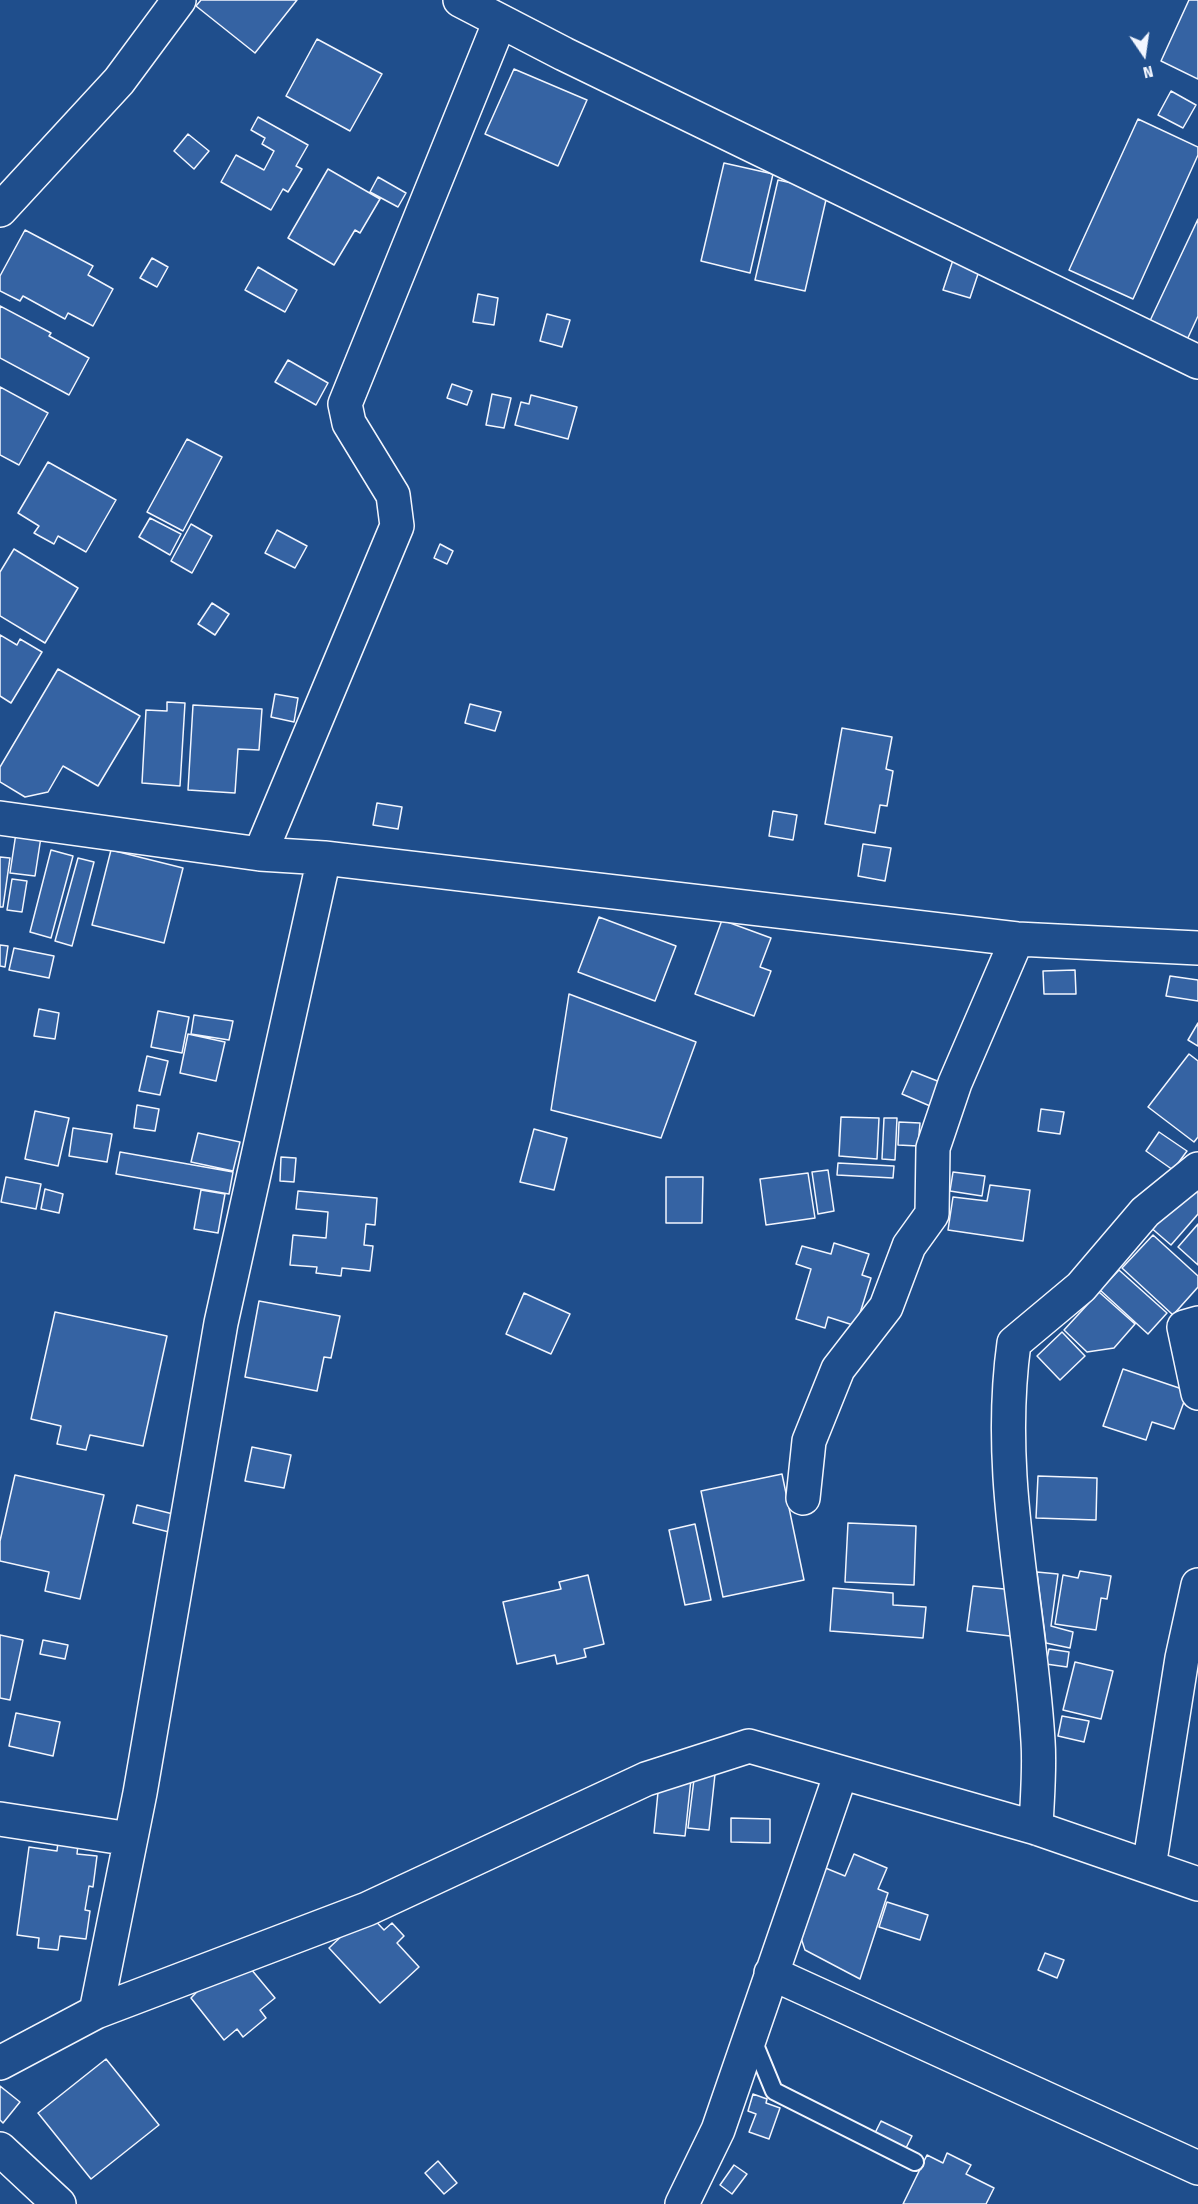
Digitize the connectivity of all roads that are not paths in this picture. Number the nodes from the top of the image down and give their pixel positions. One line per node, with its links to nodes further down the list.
1 (179, 0): 4 (street)
2 (460, 0): 3 (street)
3 (500, 21): 5 (street); 7 (street)
4 (0, 210)
5 (1198, 362)
6 (0, 818): 7 (street)
7 (260, 854): 8 (street)
8 (324, 858): 9 (street); 19 (street)
9 (1017, 939): 10 (street); 14 (street)
10 (1198, 948)
11 (1198, 1169): 18 (street)
12 (1198, 1323): 13 (street)
13 (1198, 1393)
14 (803, 1498)
15 (1198, 1585): 20 (street)
16 (841, 1773): 18 (street); 22 (street); 23 (street)
17 (0, 1819): 19 (street)
18 (1036, 1828): 20 (street)
19 (130, 1839): 23 (street)
20 (1149, 1867): 21 (street)
21 (1198, 1884)
22 (771, 1973): 24 (street); 28 (street)
23 (96, 2012): 25 (street)
24 (751, 2033): 27 (lane); 30 (street)
25 (0, 2063)
26 (0, 2150): 29 (street)
27 (915, 2162)
28 (1198, 2168)
29 (59, 2204)
30 (682, 2204)

